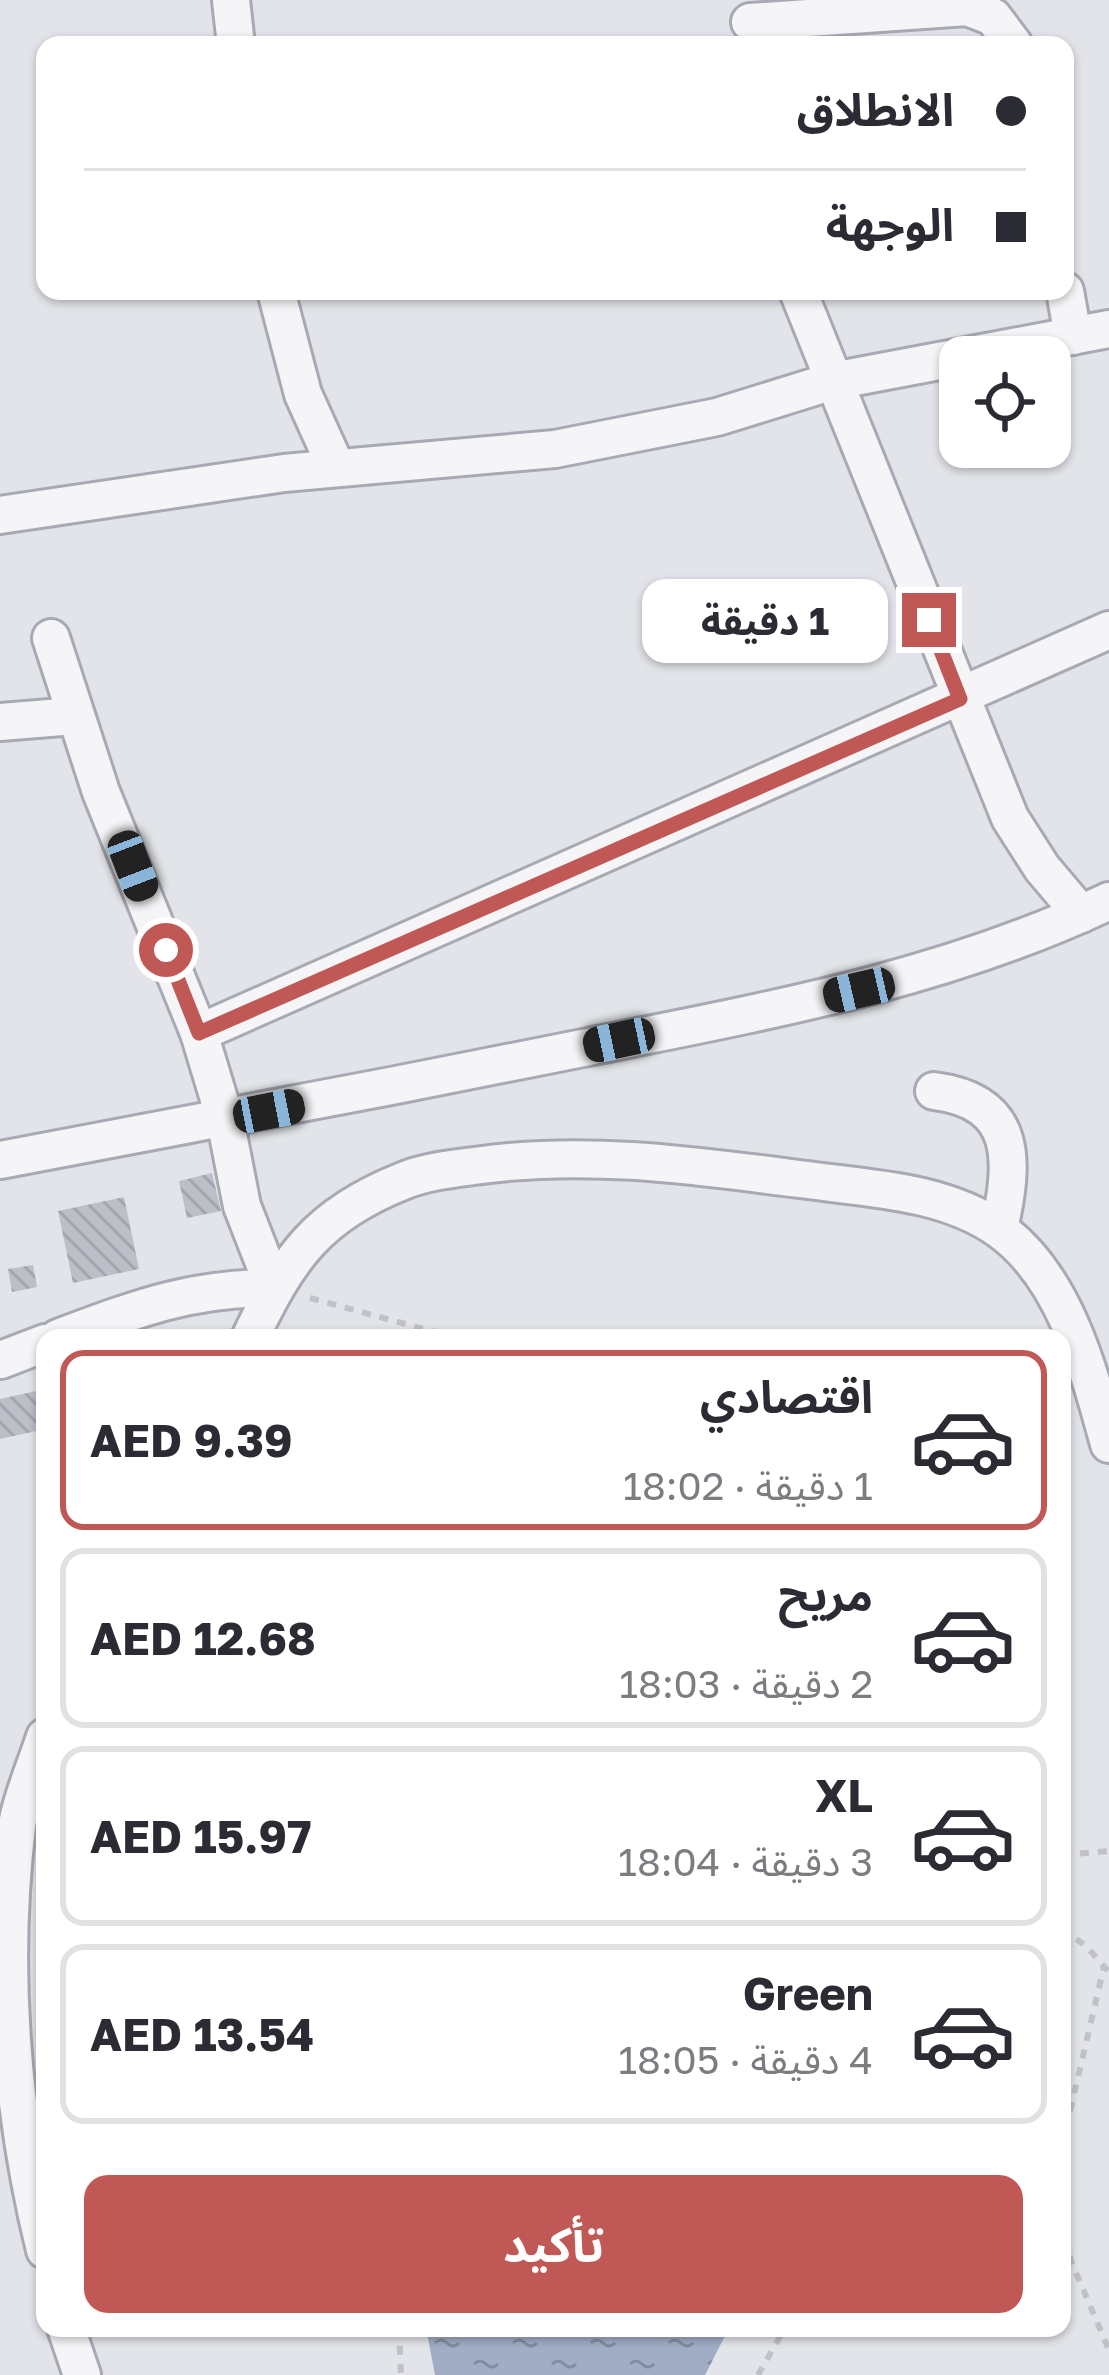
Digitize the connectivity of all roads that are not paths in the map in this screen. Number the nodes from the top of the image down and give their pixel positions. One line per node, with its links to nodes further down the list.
1 (230, 0): 3 (street)
2 (750, 22): 4 (street)
3 (235, 36)
4 (1007, 36)
5 (278, 300): 10 (street)
6 (802, 300): 9 (street)
7 (1071, 300): 8 (street)
8 (1091, 332): 9 (street)
9 (833, 381): 10 (street); 14 (street)
10 (336, 467): 11 (street)
11 (0, 515)
12 (1109, 630): 14 (street)
13 (51, 638): 15 (street)
14 (960, 699): 17 (street); 18 (street)
15 (74, 716): 16 (street); 18 (street)
16 (0, 722)
17 (1095, 907): 20 (street)
18 (199, 1033): 20 (street)
19 (934, 1091): 22 (street)
20 (225, 1119): 21 (street); 23 (street)
21 (0, 1160)
22 (998, 1229): 23 (street); 26 (street)
23 (274, 1288): 24 (street); 25 (street)
24 (83, 1329)
25 (254, 1329)
26 (1067, 1329)
27 (1071, 1337): 30 (street)
28 (36, 1346): 29 (street)
29 (1, 1360)
30 (1109, 1444)
31 (36, 1764): 32 (street)
32 (36, 2203)
33 (69, 2337): 34 (street)
34 (82, 2375)

